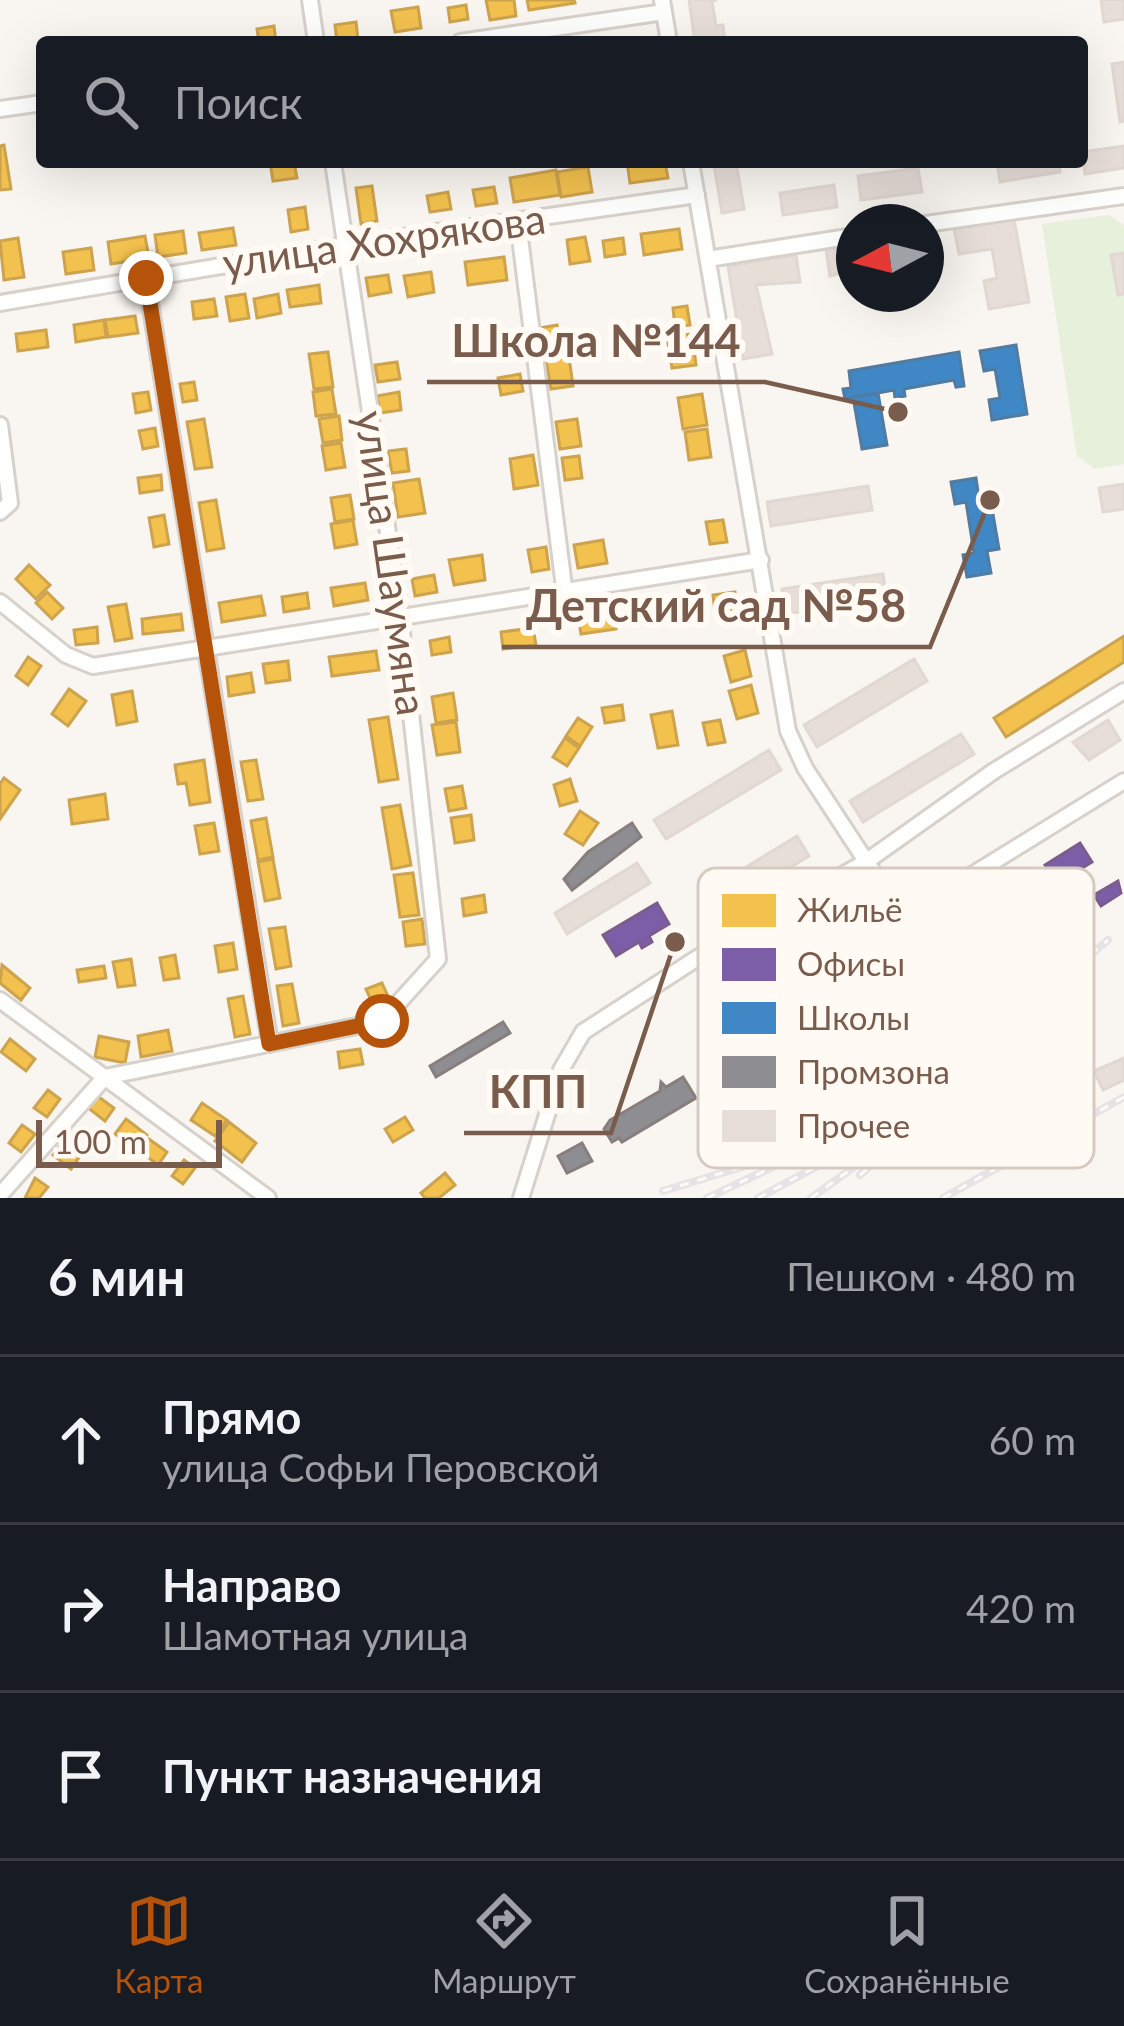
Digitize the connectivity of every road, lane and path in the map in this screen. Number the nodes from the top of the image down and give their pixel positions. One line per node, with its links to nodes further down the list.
1 (310, 0): 3 (street)
2 (663, 6): 4 (street); 5 (street)
3 (315, 36)
4 (494, 36)
5 (668, 36)
6 (36, 104): 7 (street)
7 (0, 109)
8 (334, 168): 15 (street, улица Шаумяна)
9 (692, 168): 10 (street)
10 (697, 195): 13 (street, улица Хохрякова); 16 (street)
11 (1124, 196): 12 (street)
12 (944, 221)
13 (518, 222): 15 (street, улица Хохрякова); 22 (street)
14 (836, 239): 16 (street)
15 (346, 245): 17 (street, улица Хохрякова); 24 (street, улица Шаумяна)
16 (708, 259): 21 (street)
17 (146, 278): 18 (street, улица Хохрякова); 25 (street)
18 (0, 304)
19 (0, 425): 20 (street)
20 (0, 512)
21 (761, 560): 22 (street); 28 (street)
22 (564, 587): 24 (street)
23 (0, 602): 25 (street)
24 (400, 614): 25 (street); 34 (street, улица Шаумяна)
25 (205, 646): 34 (street)
26 (1124, 691): 28 (street)
27 (1124, 781): 31 (street)
28 (867, 861): 29 (street); 30 (street)
29 (855, 868)
30 (871, 868)
31 (981, 868)
32 (698, 958): 38 (street)
33 (0, 1000): 35 (street)
34 (269, 1044): 35 (street)
35 (105, 1077): 36 (street); 37 (street)
36 (0, 1195)
37 (268, 1198)
38 (521, 1198)

